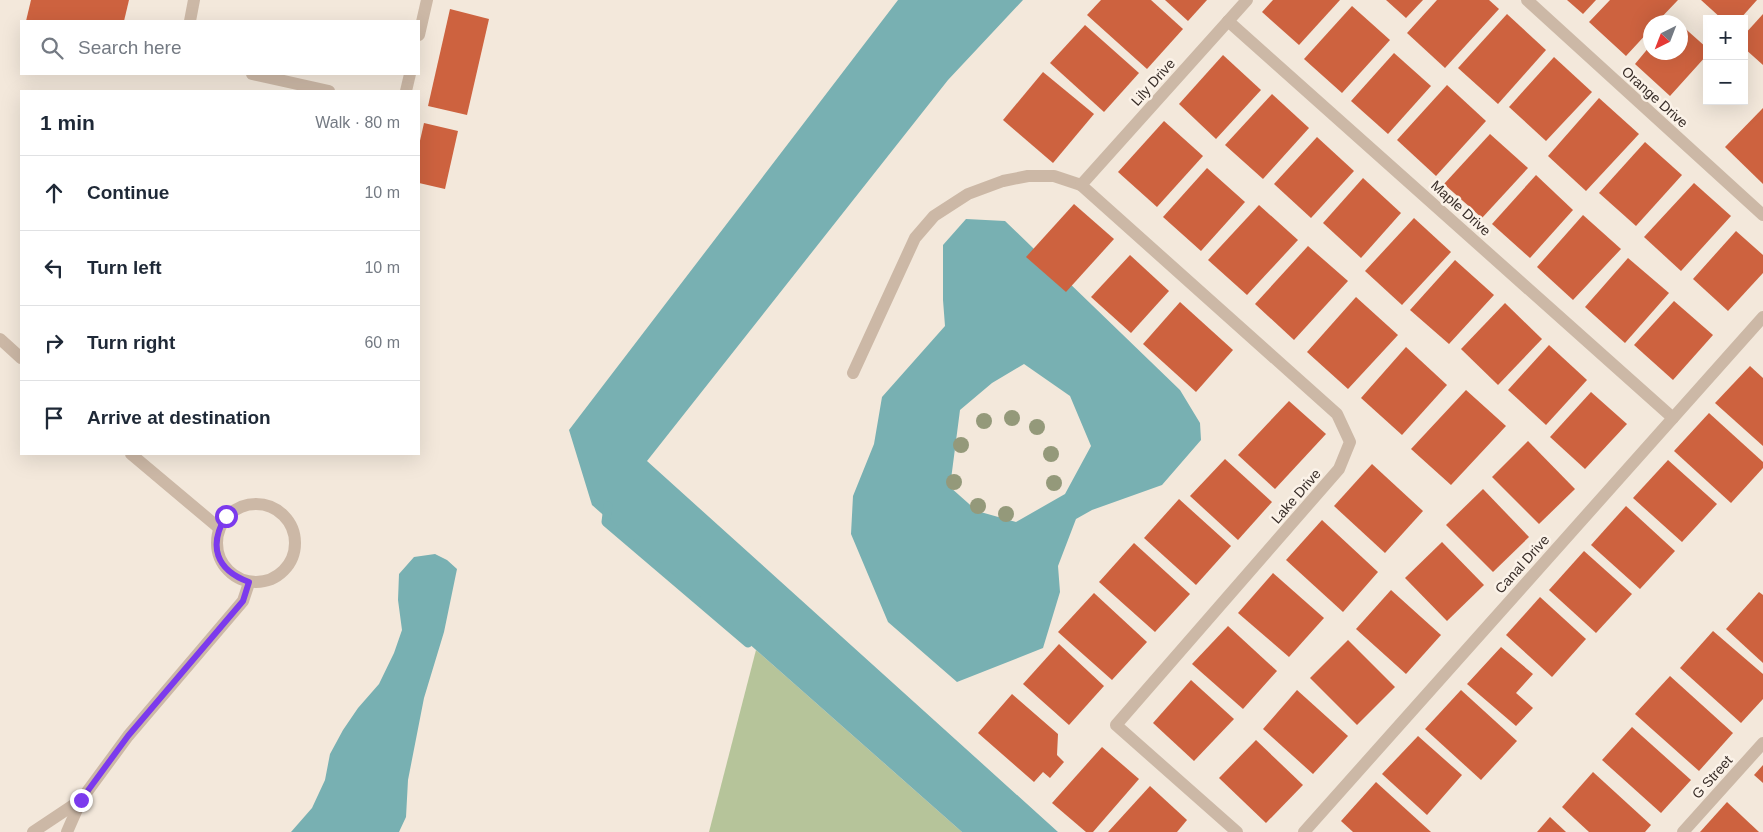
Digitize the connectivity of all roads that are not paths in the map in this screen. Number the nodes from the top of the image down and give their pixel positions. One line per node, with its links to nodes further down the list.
1 (194, 0): 5 (street)
2 (426, 0): 7 (street)
3 (1247, 0): 6 (street, Lily Drive)
4 (1527, 0): 13 (street, Orange Drive)
5 (190, 20)
6 (1228, 21): 12 (street, Lily Drive); 18 (street, Maple Drive)
7 (420, 30)
8 (257, 75): 10 (street)
9 (410, 75): 11 (street)
10 (324, 90)
11 (406, 90)
12 (1081, 185): 17 (street); 26 (street, Lake Drive)
13 (1763, 216)
14 (1763, 317): 18 (street, Canal Drive)
15 (0, 339): 16 (street)
16 (20, 357)
17 (853, 373)
18 (1673, 418): 27 (street, Canal Drive)
19 (132, 455): 20 (street)
20 (219, 528): 21 (street); 21 (street)
21 (249, 582): 23 (street)
22 (1763, 743): 28 (street, G Street)
23 (81, 800): 24 (street); 25 (street)
24 (32, 832)
25 (67, 832)
26 (1236, 832)
27 (1304, 832)
28 (1683, 832)

